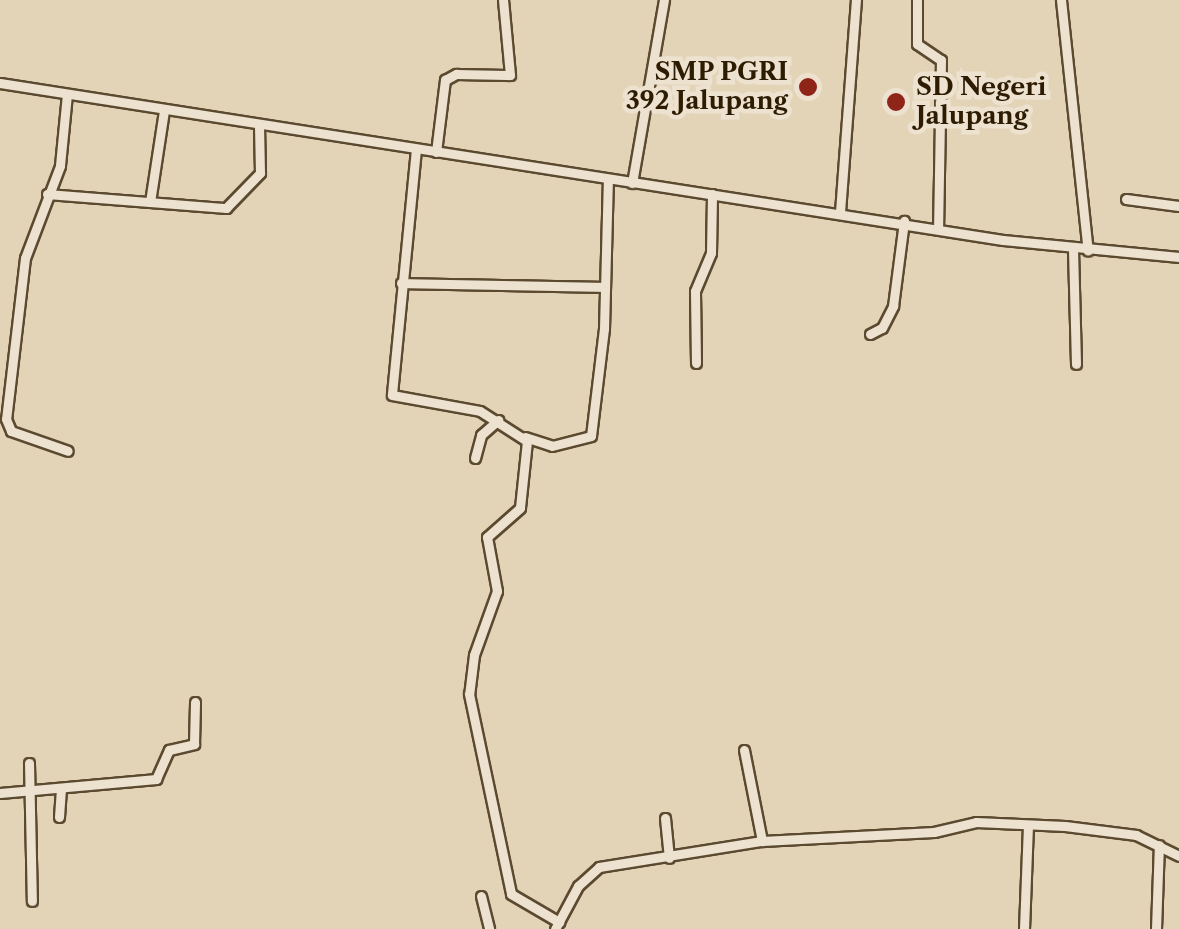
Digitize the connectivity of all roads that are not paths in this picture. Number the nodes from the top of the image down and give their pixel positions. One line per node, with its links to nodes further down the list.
1 (503, 0): 11 (street)
2 (664, 0): 13 (street)
3 (856, 0): 19 (street)
4 (917, 0): 21 (street)
5 (1061, 0): 23 (street)
6 (0, 83): 7 (street)
7 (67, 94): 8 (street); 14 (street)
8 (164, 110): 9 (street); 17 (street)
9 (259, 125): 10 (street); 17 (street)
10 (416, 149): 11 (street); 25 (street)
11 (436, 152): 12 (street)
12 (608, 179): 13 (street); 26 (street)
13 (632, 183): 15 (street)
14 (47, 194): 17 (street); 32 (street)
15 (712, 194): 19 (street); 28 (street)
16 (1126, 199): 18 (street)
17 (150, 202)
18 (1179, 206)
19 (840, 212): 20 (street)
20 (904, 221): 21 (street); 27 (street)
21 (938, 228): 22 (street)
22 (1073, 250): 23 (street); 29 (street)
23 (1088, 252): 24 (street)
24 (1179, 258)
25 (401, 283): 26 (street); 30 (street)
26 (603, 286): 31 (street)
27 (870, 334)
28 (696, 363)
29 (1076, 364)
30 (498, 420): 31 (street); 33 (street)
31 (523, 436): 49 (street)
32 (68, 450)
33 (474, 458)
34 (195, 702): 37 (street)
35 (744, 750): 43 (street)
36 (29, 763): 38 (street)
37 (61, 790): 38 (street); 40 (street)
38 (32, 791): 39 (street); 48 (street)
39 (0, 793)
40 (60, 817)
41 (665, 818): 46 (street)
42 (1028, 826): 43 (street); 44 (street); 51 (street)
43 (762, 841): 46 (street)
44 (1160, 844): 45 (street); 52 (street)
45 (1179, 856)
46 (669, 858): 49 (street)
47 (481, 896): 50 (street)
48 (32, 901)
49 (557, 925)
50 (489, 929)
51 (1024, 929)
52 (1156, 929)

